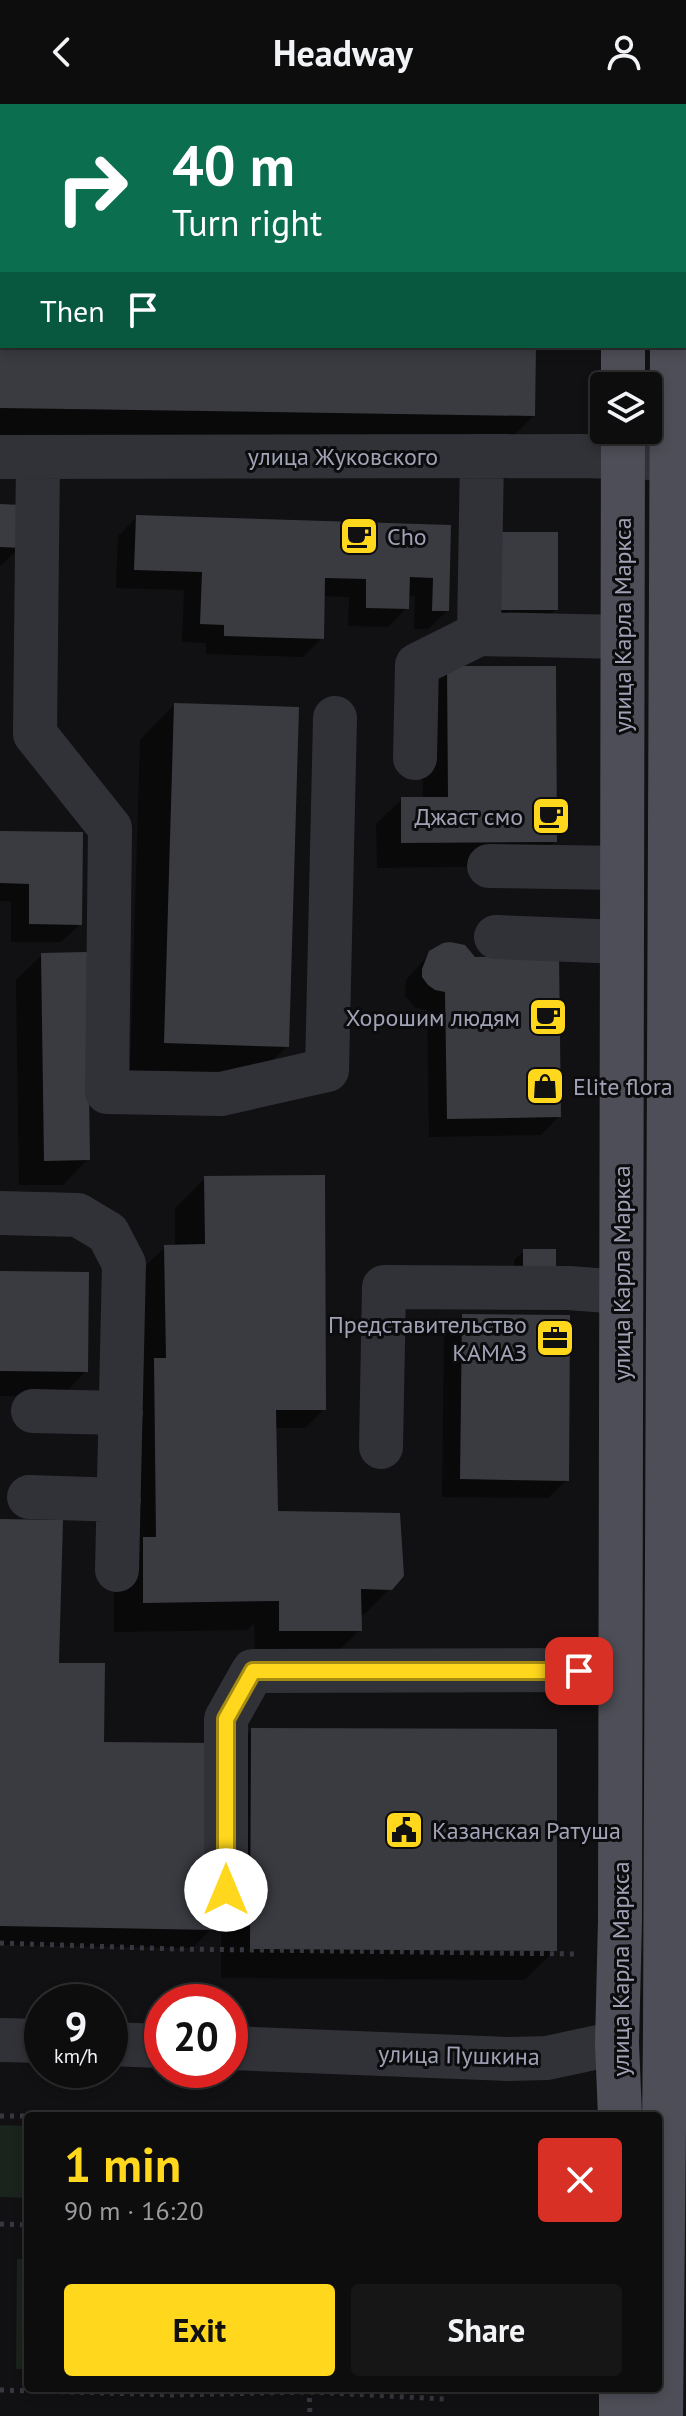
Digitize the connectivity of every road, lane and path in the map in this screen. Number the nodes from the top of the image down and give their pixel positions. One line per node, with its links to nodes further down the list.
1 (623, 348): 3 (main road)
2 (672, 348): 7 (main road, улица Карла Маркса)
3 (623, 372)
4 (622, 444): 5 (street, улица Жуковского); 7 (street, улица Жуковского); 9 (main road, улица Карла Маркса)
5 (482, 456): 6 (street, улица Жуковского); 8 (street)
6 (19, 457): 10 (street)
7 (679, 459): 11 (main road, улица Карла Маркса)
8 (479, 634): 9 (street); 12 (street)
9 (622, 637): 14 (main road, улица Карла Маркса)
10 (335, 718)
11 (679, 729): 17 (main road, улица Карла Маркса)
12 (415, 758)
13 (489, 866): 14 (street)
14 (622, 868): 16 (main road, улица Карла Маркса)
15 (496, 937): 16 (street)
16 (622, 942): 19 (main road, улица Карла Маркса)
17 (678, 1092): 23 (main road, улица Карла Маркса)
18 (0, 1213): 21 (street)
19 (621, 1292): 22 (street); 27 (main road, улица Карла Маркса)
20 (33, 1411): 21 (street)
21 (121, 1413): 25 (street)
22 (381, 1447)
23 (676, 1495): 28 (main road, улица Карла Маркса)
24 (29, 1497): 25 (street)
25 (119, 1500): 26 (street)
26 (117, 1570)
27 (620, 1670): 29 (street); 35 (main road, улица Карла Маркса)
28 (676, 1780): 32 (main road, улица Карла Маркса)
29 (226, 1890)
30 (0, 1943): 31 (path)
31 (578, 1954)
32 (676, 2032): 35 (main road, улица Пушкина); 44 (main road, улица Карла Маркса)
33 (0, 2040): 34 (street)
34 (24, 2041)
35 (617, 2043): 36 (street, улица Пушкина); 37 (main road, улица Карла Маркса)
36 (248, 2049)
37 (620, 2112)
38 (0, 2116): 39 (path)
39 (24, 2116)
40 (0, 2224): 41 (path)
41 (24, 2225)
42 (0, 2390): 43 (path)
43 (24, 2390)
44 (662, 2390)
45 (309, 2392): 50 (path)
46 (339, 2392): 49 (path)
47 (621, 2392): 51 (main road)
48 (662, 2392): 52 (main road, улица Карла Маркса)
49 (446, 2399)
50 (310, 2416)
51 (621, 2416)
52 (661, 2416)

